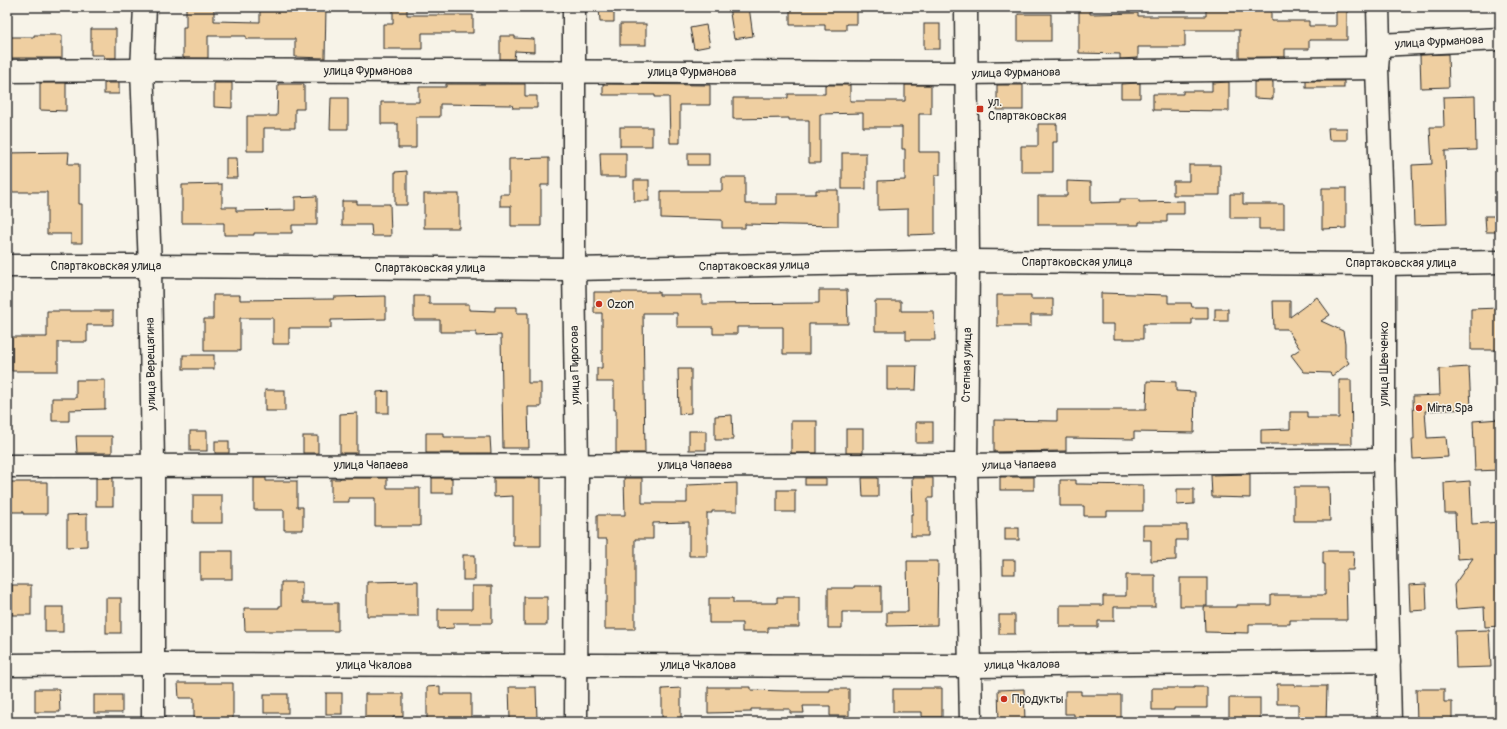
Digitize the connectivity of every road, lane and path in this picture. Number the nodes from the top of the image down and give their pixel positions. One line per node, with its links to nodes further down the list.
1 (145, 7): 8 (street, улица Верещагина)
2 (574, 7): 10 (street, улица Пирогова)
3 (966, 7): 11 (street, Степная улица)
4 (1378, 7): 6 (street, улица Шевченко)
5 (1500, 39): 6 (street, улица Фурманова)
6 (1378, 45): 7 (street, улица Шевченко)
7 (1377, 68): 11 (street, улица Фурманова); 14 (street, улица Шевченко)
8 (142, 70): 9 (street, улица Фурманова); 10 (street, улица Фурманова); 16 (street, улица Верещагина)
9 (7, 71)
10 (573, 72): 11 (street, улица Фурманова); 17 (street, улица Пирогова)
11 (966, 74): 12 (street, Степная улица)
12 (968, 261): 14 (street, Спартаковская улица); 17 (street, Спартаковская улица); 21 (street, Степная улица)
13 (1500, 262): 14 (street, Спартаковская улица)
14 (1384, 264): 18 (street, улица Шевченко)
15 (7, 266): 16 (street, Спартаковская улица)
16 (150, 266): 17 (street, Спартаковская улица); 19 (street, улица Верещагина)
17 (574, 269): 20 (street, улица Пирогова)
18 (1384, 460): 21 (street, улица Чапаева); 23 (street, улица Шевченко)
19 (153, 465): 20 (street, улица Чапаева); 22 (street, улица Чапаева); 24 (street, улица Верещагина)
20 (576, 465): 21 (street, улица Чапаева); 26 (street, улица Пирогова)
21 (966, 465): 27 (street, Степная улица)
22 (7, 466)
23 (1389, 661): 27 (street, улица Чкалова); 31 (street, улица Шевченко)
24 (153, 664): 25 (street, улица Чкалова); 26 (street, улица Чкалова); 28 (street, улица Верещагина)
25 (7, 665)
26 (575, 665): 27 (street, улица Чкалова); 29 (street, улица Пирогова)
27 (971, 666): 30 (street, Степная улица)
28 (153, 722)
29 (576, 722)
30 (971, 722)
31 (1390, 722)

